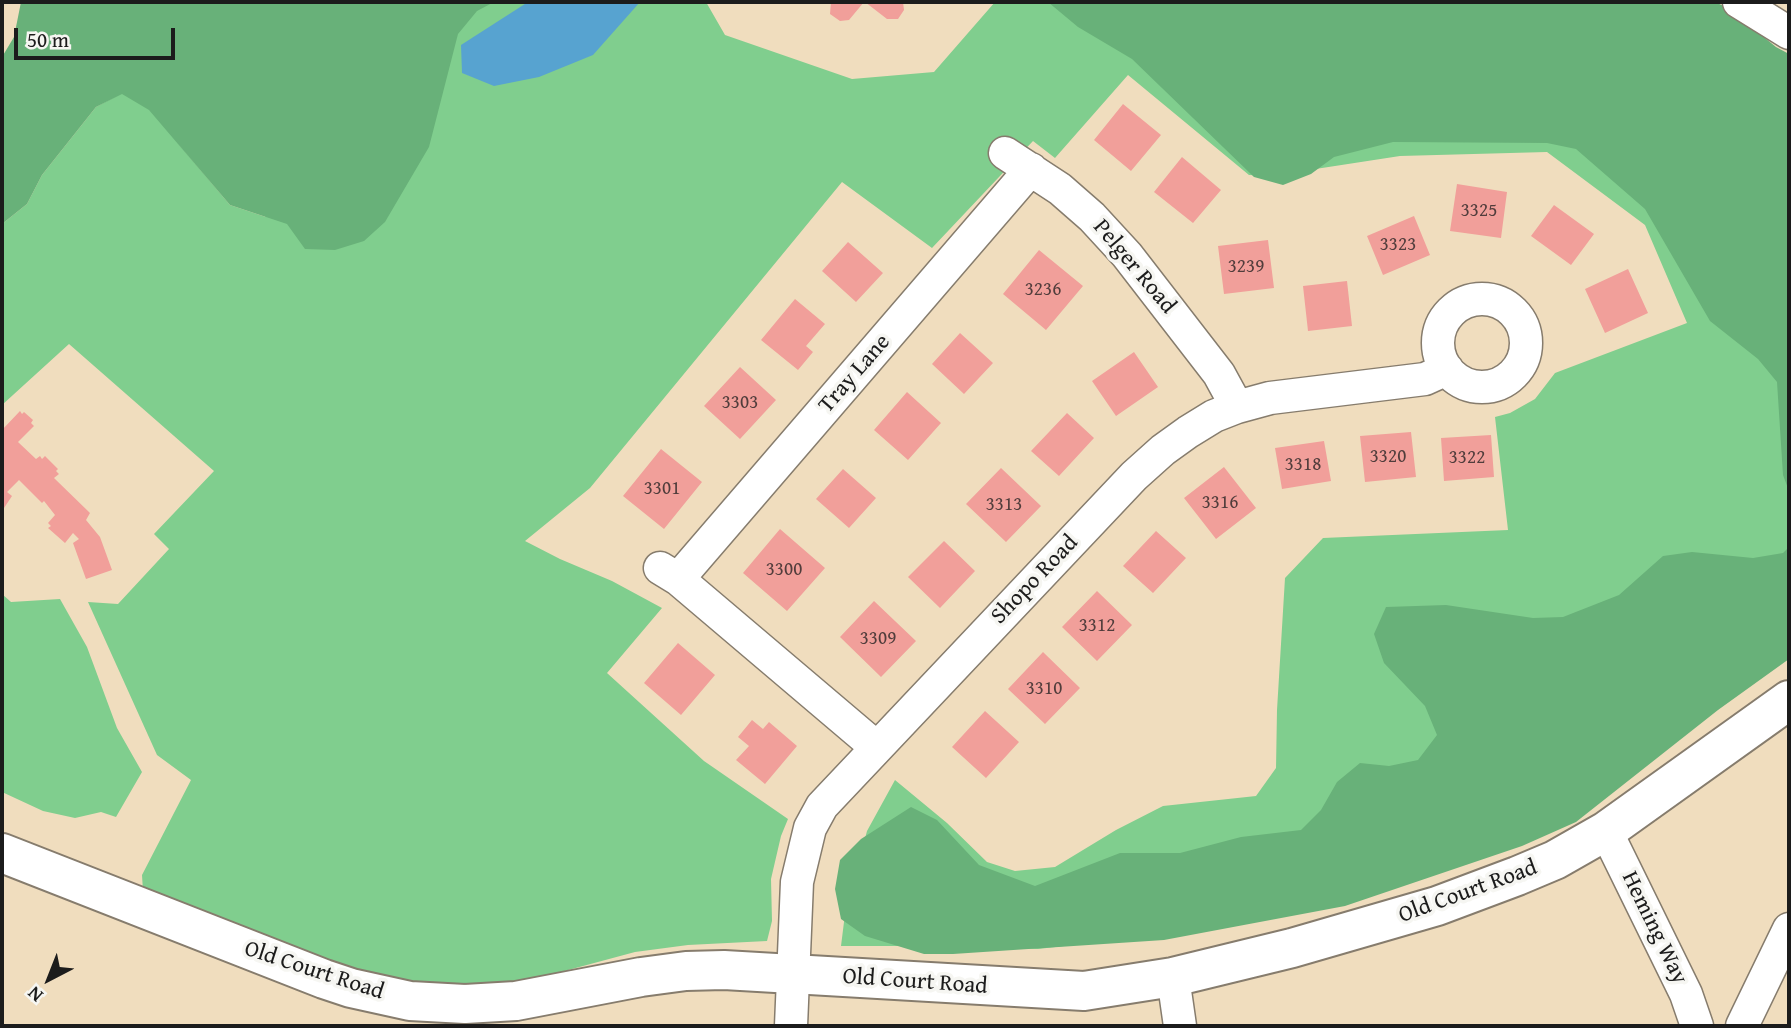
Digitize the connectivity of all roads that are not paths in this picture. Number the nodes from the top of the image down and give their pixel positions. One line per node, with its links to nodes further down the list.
1 (1739, 2): 2 (street)
2 (1789, 33)
3 (1018, 161): 5 (street, Pelger Road); 7 (street, Tray Lane)
4 (1447, 369): 5 (street, Shopo Road)
5 (1237, 407): 7 (street, Shopo Road)
6 (1789, 700): 8 (main road, Old Court Road)
7 (876, 747): 11 (street, Shopo Road)
8 (1606, 831): 12 (main road, Old Court Road); 15 (street, Heming Way)
9 (2, 853): 11 (main road, Old Court Road)
10 (1789, 929): 16 (street)
11 (792, 974): 12 (main road, Old Court Road); 13 (street, Shopo Road)
12 (1173, 977): 14 (street)
13 (791, 1026)
14 (1180, 1026)
15 (1697, 1026)
16 (1742, 1026)

